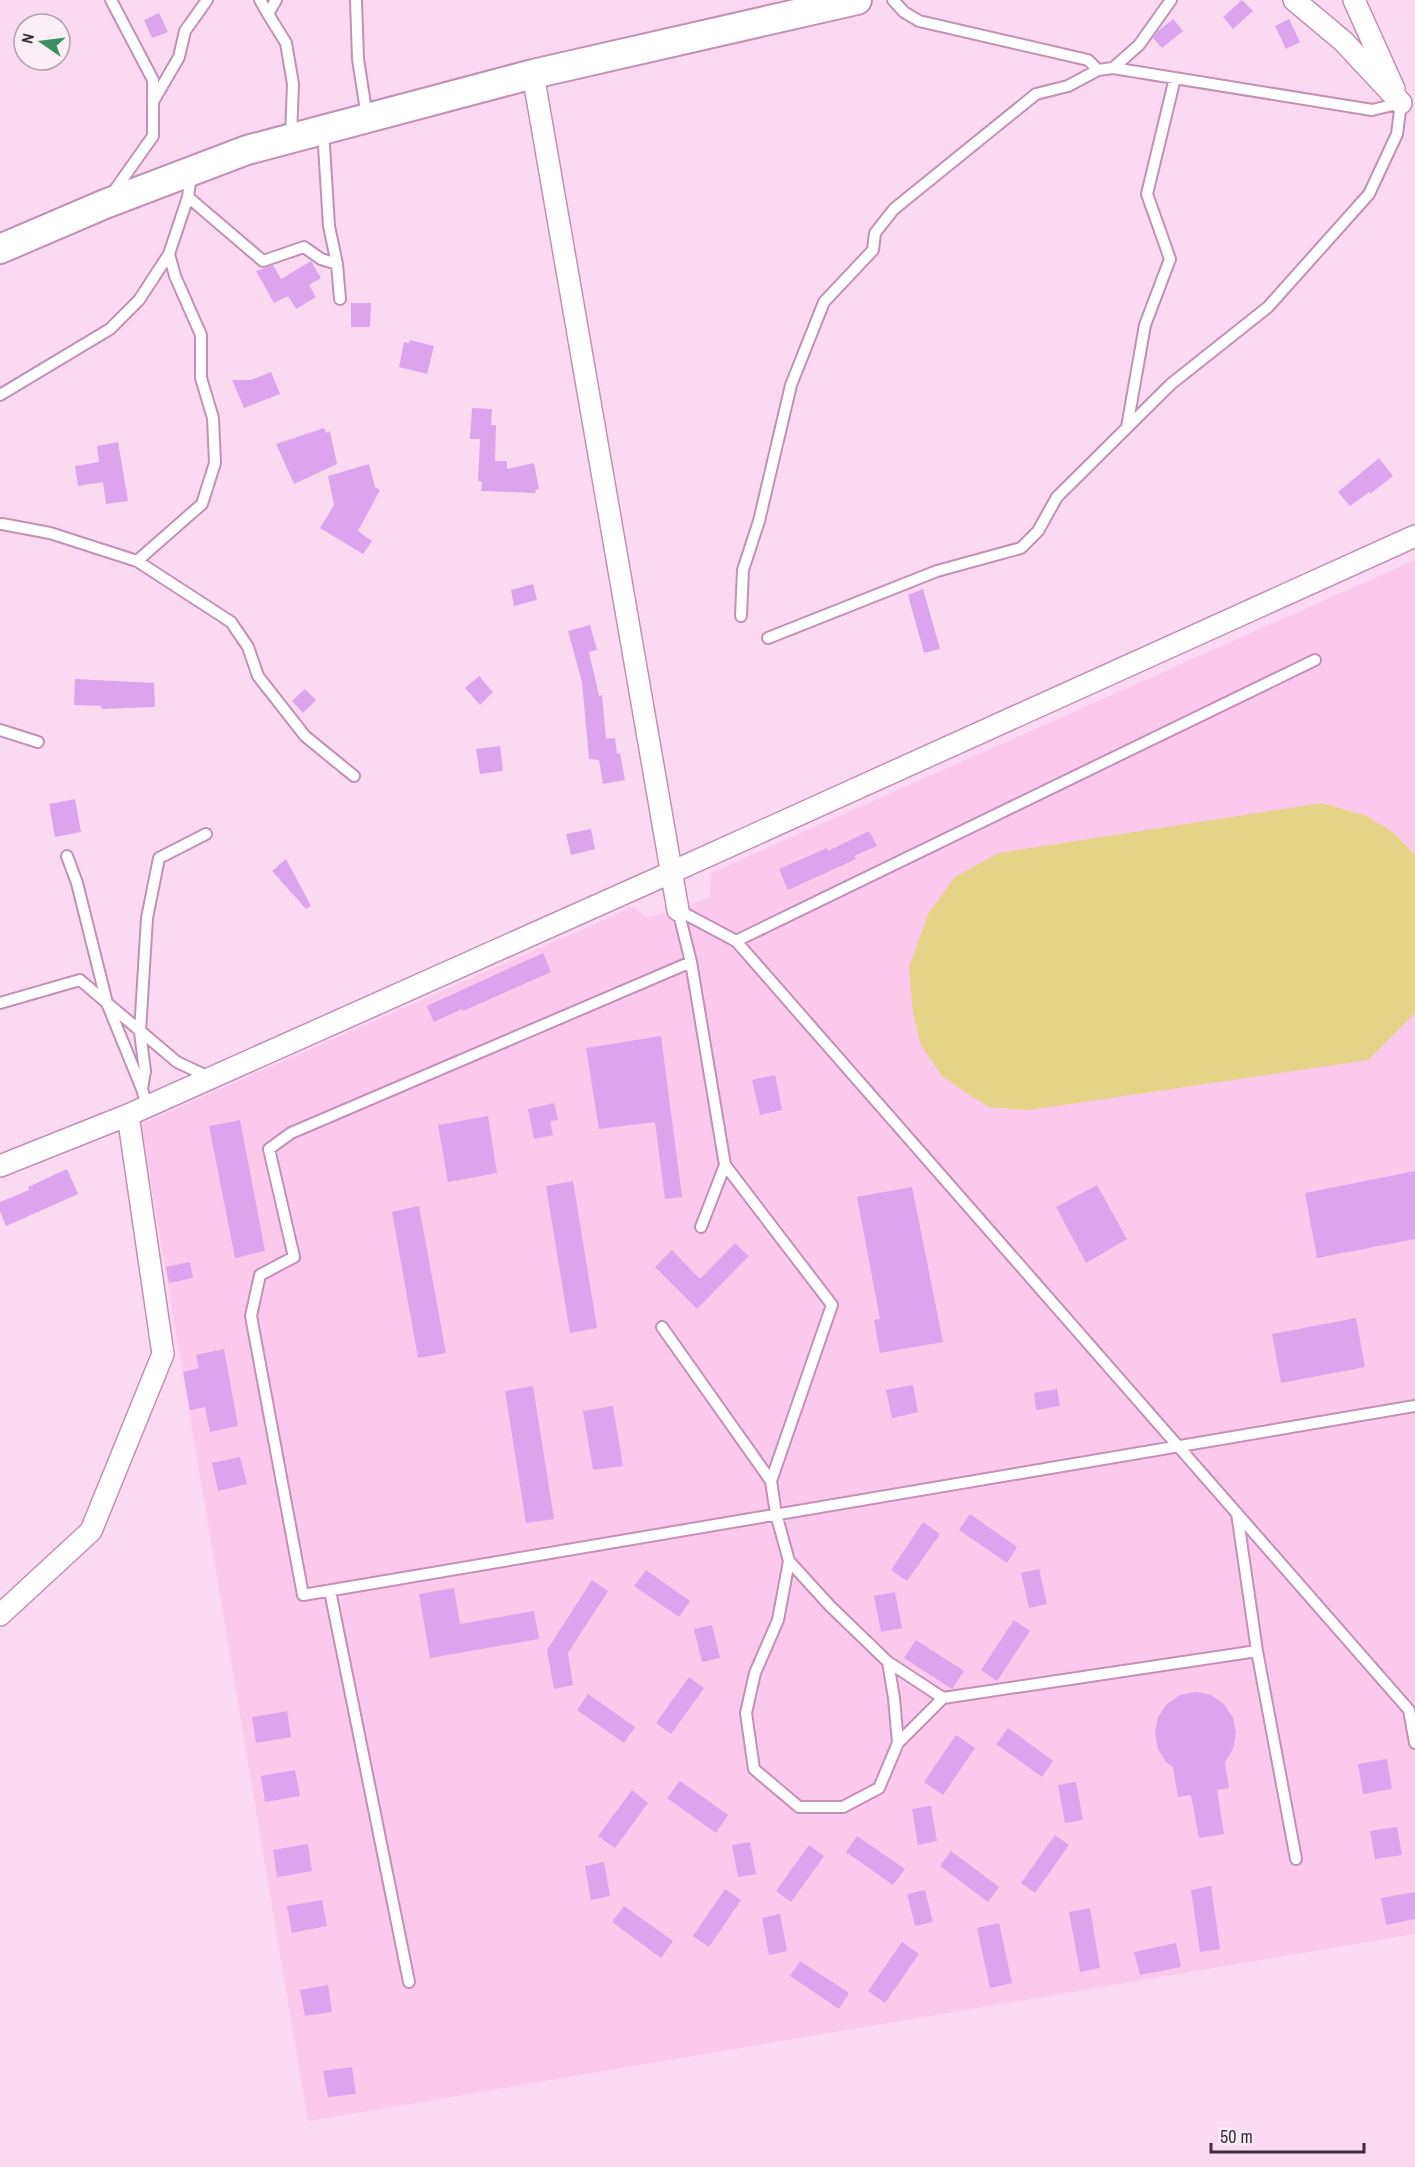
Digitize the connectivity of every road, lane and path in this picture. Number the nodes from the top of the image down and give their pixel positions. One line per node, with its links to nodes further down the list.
1 (111, 0): 16 (lane)
2 (207, 0): 16 (lane)
3 (260, 0): 11 (lane)
4 (276, 0): 11 (lane)
5 (356, 0): 18 (lane)
6 (857, 0): 14 (main road)
7 (893, 0): 13 (lane)
8 (1172, 0): 12 (lane)
9 (1294, 0): 17 (street)
10 (1354, 0): 17 (street)
11 (268, 14): 20 (lane)
12 (1113, 68): 13 (lane); 15 (lane)
13 (1098, 70): 32 (lane)
14 (533, 74): 18 (main road); 40 (street)
15 (1175, 78): 17 (lane); 28 (lane)
16 (153, 102): 22 (lane)
17 (1401, 103): 28 (lane)
18 (367, 118): 19 (main road)
19 (323, 130): 20 (main road); 25 (lane)
20 (291, 138): 21 (main road)
21 (190, 184): 22 (main road); 24 (lane); 25 (lane)
22 (105, 204): 23 (main road)
23 (0, 249)
24 (169, 254): 27 (lane); 31 (lane)
25 (337, 264): 26 (lane)
26 (340, 299)
27 (0, 395)
28 (1127, 428): 33 (lane)
29 (2, 524): 31 (lane)
30 (1415, 536): 40 (street)
31 (137, 561): 37 (lane)
32 (741, 616)
33 (768, 638)
34 (1315, 660): 42 (lane)
35 (0, 730): 36 (lane)
36 (38, 742)
37 (354, 776)
38 (206, 834): 46 (lane)
39 (67, 856): 45 (lane)
40 (672, 872): 41 (street); 47 (street)
41 (678, 910): 42 (lane); 43 (lane)
42 (736, 941): 55 (lane)
43 (691, 962): 50 (lane); 60 (lane)
44 (0, 1003): 45 (lane)
45 (107, 1003): 46 (lane); 48 (lane)
46 (140, 1032): 47 (lane); 48 (lane)
47 (212, 1078): 48 (street)
48 (145, 1098): 49 (street)
49 (128, 1115): 51 (street); 61 (street)
50 (724, 1165): 52 (lane); 56 (lane)
51 (0, 1166)
52 (701, 1227)
53 (662, 1327): 56 (lane)
54 (1415, 1406): 55 (lane)
55 (1179, 1446): 57 (lane); 58 (lane)
56 (771, 1481): 58 (lane)
57 (1237, 1512): 62 (lane); 65 (lane)
58 (776, 1514): 59 (lane); 60 (lane)
59 (789, 1561): 63 (lane); 66 (lane)
60 (330, 1591): 69 (lane)
61 (0, 1615)
62 (1257, 1651): 64 (lane); 68 (lane)
63 (888, 1662): 64 (lane); 66 (lane)
64 (943, 1698): 66 (lane)
65 (1412, 1709): 67 (lane)
66 (897, 1743)
67 (1415, 1743)
68 (1296, 1859)
69 (409, 1982)

